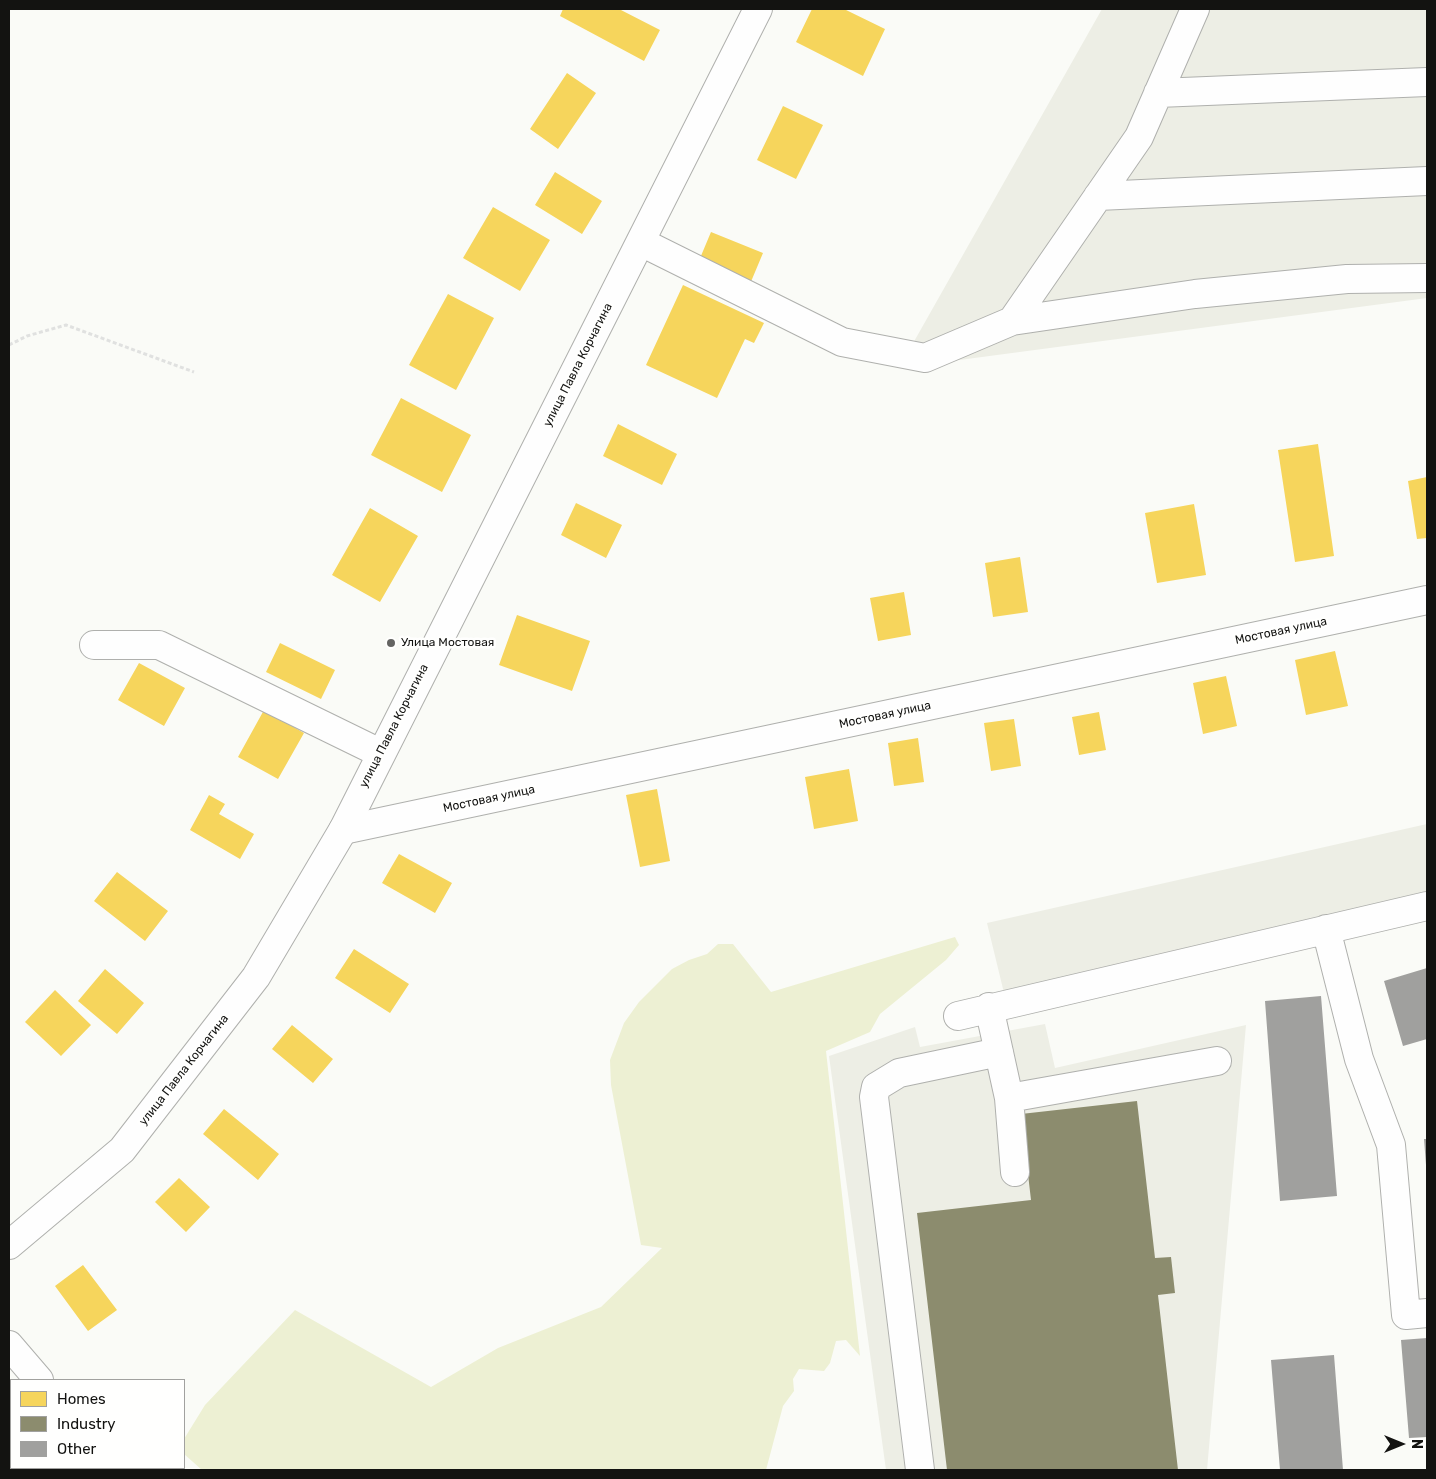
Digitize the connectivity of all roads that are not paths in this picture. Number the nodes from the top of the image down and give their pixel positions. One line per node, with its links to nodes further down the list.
1 (758, 9): 7 (main road, улица Павла Корчагина)
2 (1195, 9): 4 (main road)
3 (1427, 82): 4 (main road)
4 (1158, 93): 6 (main road)
5 (1427, 181): 6 (main road)
6 (1098, 196): 9 (main road)
7 (641, 242): 9 (main road); 12 (main road, улица Павла Корчагина)
8 (1427, 278): 9 (main road)
9 (1012, 321)
10 (1427, 600): 13 (main road, Мостовая улица)
11 (94, 645): 12 (main road)
12 (380, 753): 13 (main road, улица Павла Корчагина)
13 (343, 830): 22 (main road, улица Павла Корчагина)
14 (1427, 906): 15 (main road)
15 (1326, 929): 16 (main road); 23 (main road)
16 (989, 1007): 17 (main road); 18 (main road)
17 (958, 1016)
18 (999, 1052): 20 (main road); 26 (main road)
19 (1217, 1061): 20 (main road)
20 (1009, 1098): 21 (main road)
21 (1016, 1172)
22 (9, 1245)
23 (1427, 1313)
24 (9, 1345): 25 (main road)
25 (38, 1379)
26 (920, 1470)

